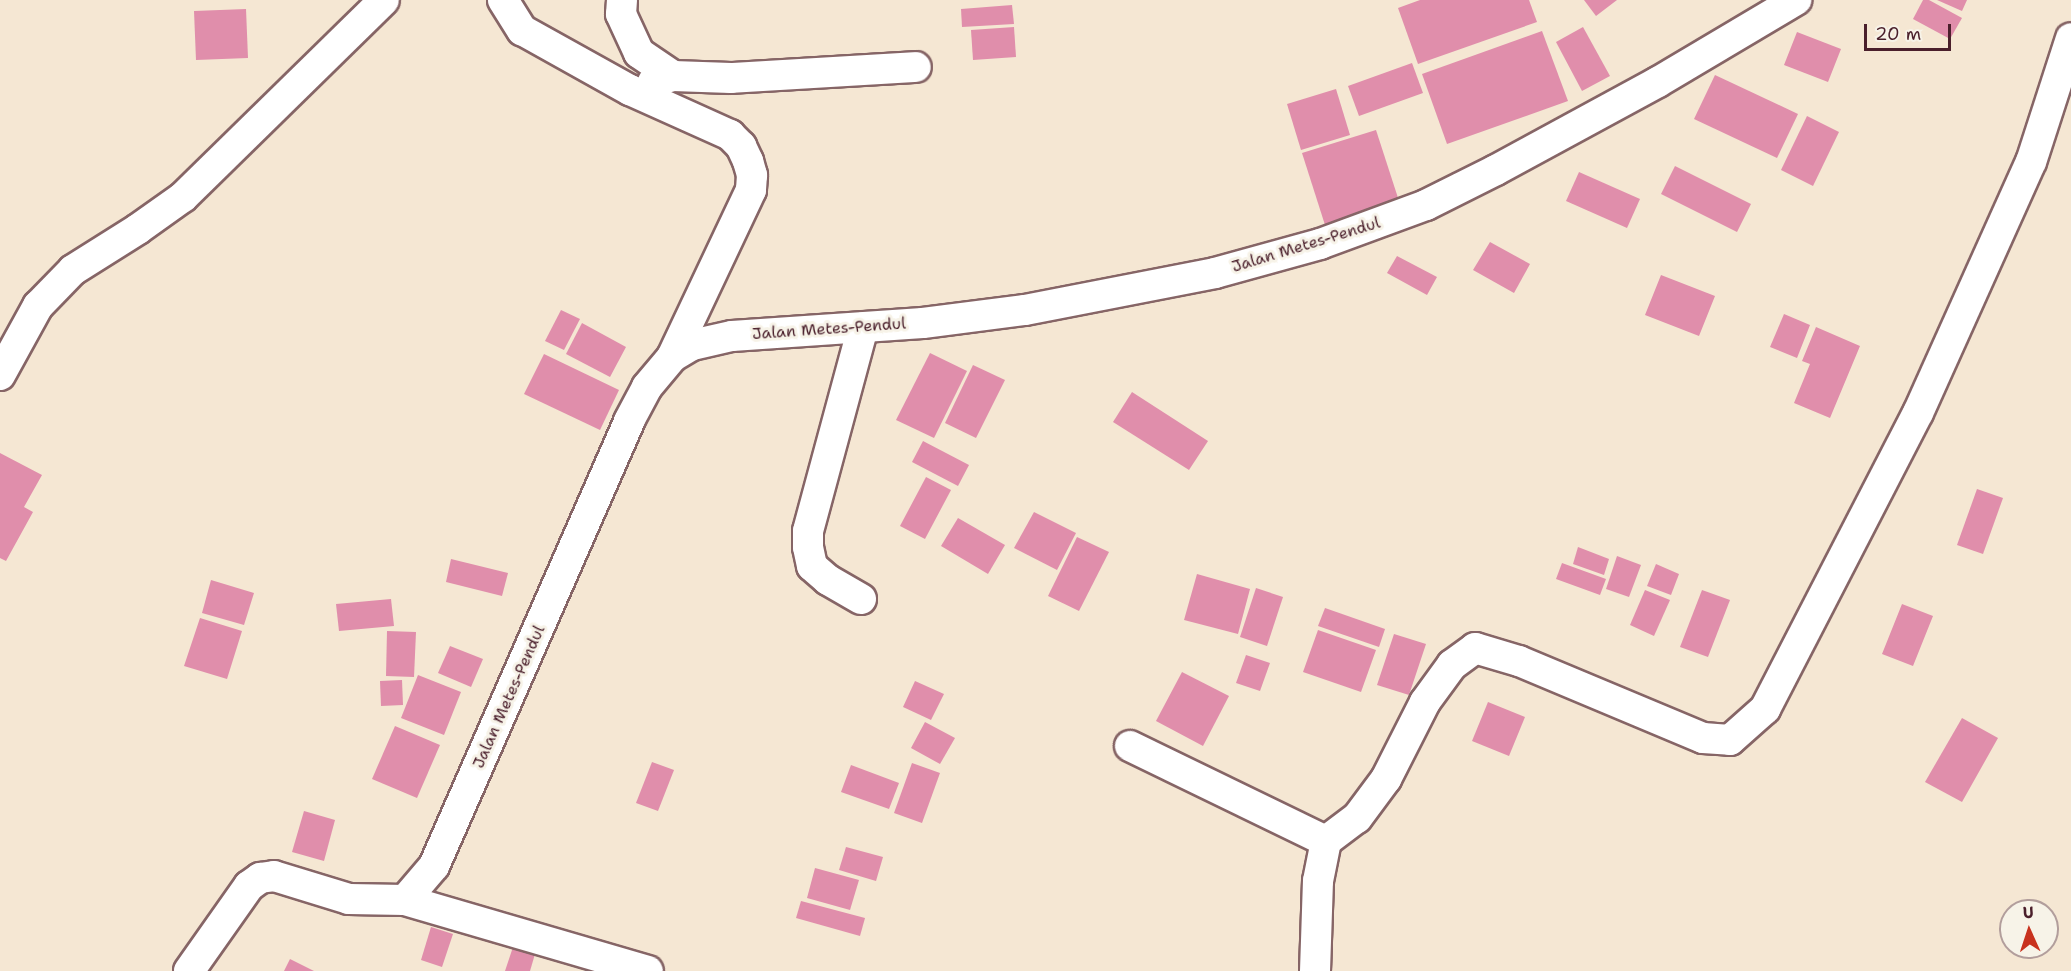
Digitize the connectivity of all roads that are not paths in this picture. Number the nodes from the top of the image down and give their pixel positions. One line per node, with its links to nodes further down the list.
1 (384, 0): 11 (street)
2 (503, 0): 8 (street)
3 (622, 0): 7 (street)
4 (1796, 0): 9 (street, Jalan Metes-Pendul)
5 (2071, 38): 14 (street)
6 (916, 67): 7 (street)
7 (673, 76): 8 (street)
8 (630, 90): 10 (street)
9 (863, 327): 10 (street, Jalan Metes-Pendul); 12 (street)
10 (672, 357): 15 (street, Jalan Metes-Pendul)
11 (0, 375)
12 (861, 599)
13 (1130, 746): 14 (street)
14 (1326, 842): 18 (street)
15 (405, 900): 16 (street); 17 (street)
16 (189, 971)
17 (648, 971)
18 (1315, 971)

